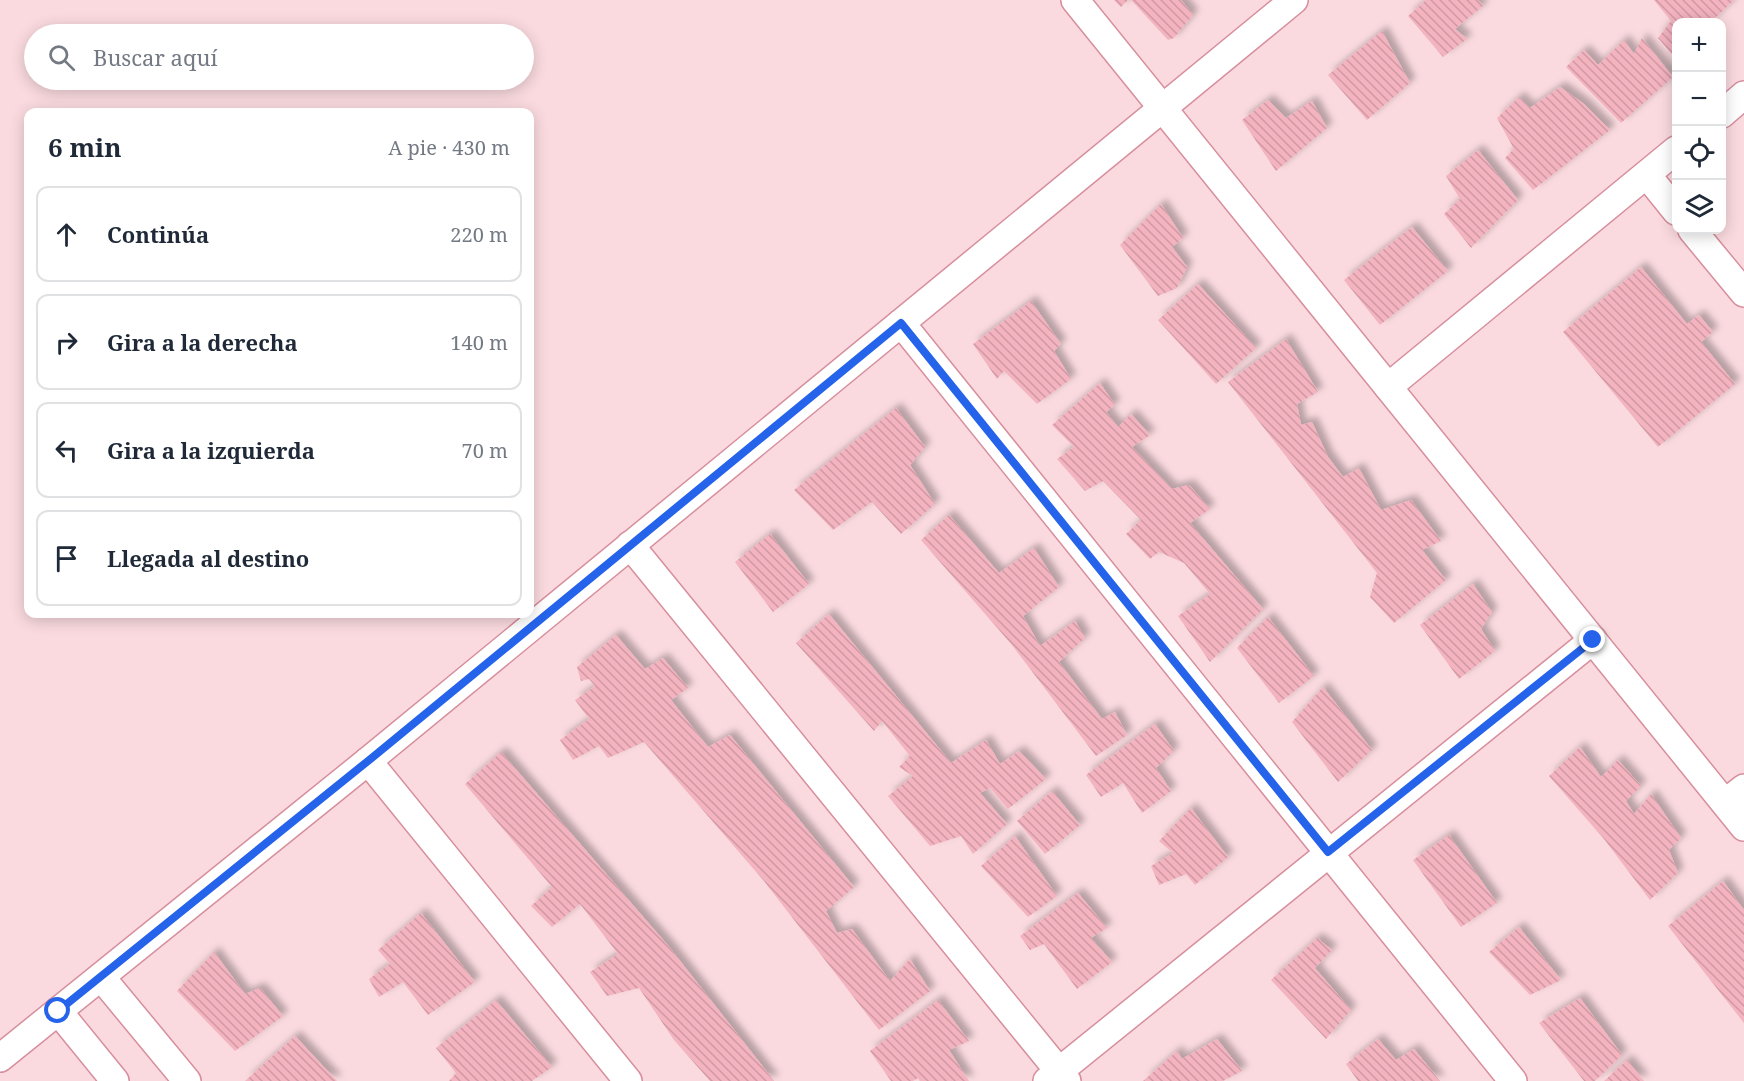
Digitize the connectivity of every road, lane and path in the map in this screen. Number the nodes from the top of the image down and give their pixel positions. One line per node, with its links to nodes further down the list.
1 (1075, 0): 4 (street)
2 (1294, 0): 4 (street)
3 (1744, 95): 5 (street)
4 (1162, 108): 11 (street); 12 (street)
5 (1726, 111)
6 (1672, 154): 7 (street)
7 (1647, 175): 8 (street); 12 (street)
8 (1672, 205)
9 (1695, 234): 10 (street)
10 (1744, 293)
11 (901, 323): 13 (street); 18 (street)
12 (1388, 387): 14 (street)
13 (630, 545): 15 (street); 22 (street)
14 (1593, 640): 16 (street); 18 (street)
15 (368, 761): 19 (street); 25 (street)
16 (1734, 796): 17 (street)
17 (1744, 827)
18 (1328, 852): 22 (street); 26 (street)
19 (101, 976): 20 (street); 24 (street)
20 (58, 1011): 21 (street); 23 (street)
21 (0, 1059)
22 (1058, 1078)
23 (115, 1081)
24 (187, 1081)
25 (628, 1081)
26 (1513, 1081)

